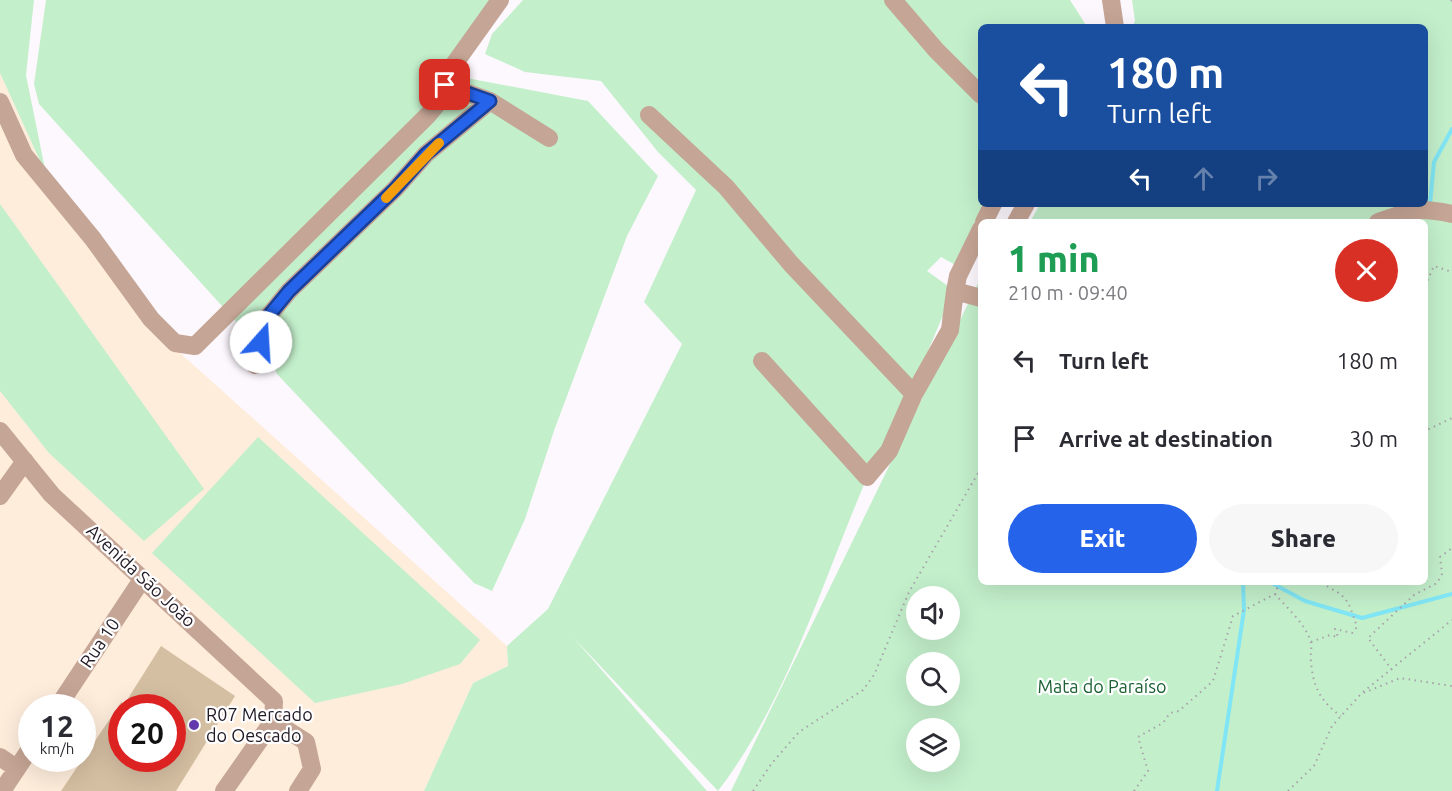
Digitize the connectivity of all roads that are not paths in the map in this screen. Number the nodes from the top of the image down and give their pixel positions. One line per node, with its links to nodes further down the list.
1 (501, 0): 5 (street)
2 (893, 0): 6 (street)
3 (1111, 0): 4 (street)
4 (1115, 24)
5 (445, 85): 7 (street); 8 (street)
6 (978, 92)
7 (490, 101): 10 (street); 17 (street)
8 (0, 102)
9 (649, 115): 18 (street)
10 (549, 138)
11 (1452, 214): 12 (street)
12 (1386, 219)
13 (978, 235): 14 (street)
14 (955, 291): 15 (street); 18 (street)
15 (978, 297)
16 (762, 361): 18 (street)
17 (255, 365)
18 (914, 394)
19 (0, 431): 20 (street, Avenida São João)
20 (25, 461): 21 (street); 22 (street, Avenida São João)
21 (0, 496)
22 (143, 578): 23 (street, Rua 10); 24 (street, Avenida São João)
23 (66, 694)
24 (273, 721): 29 (street); 30 (street)
25 (0, 757): 27 (street)
26 (18, 765): 27 (street)
27 (16, 768): 28 (street)
28 (2, 791)
29 (224, 791)
30 (298, 791)

